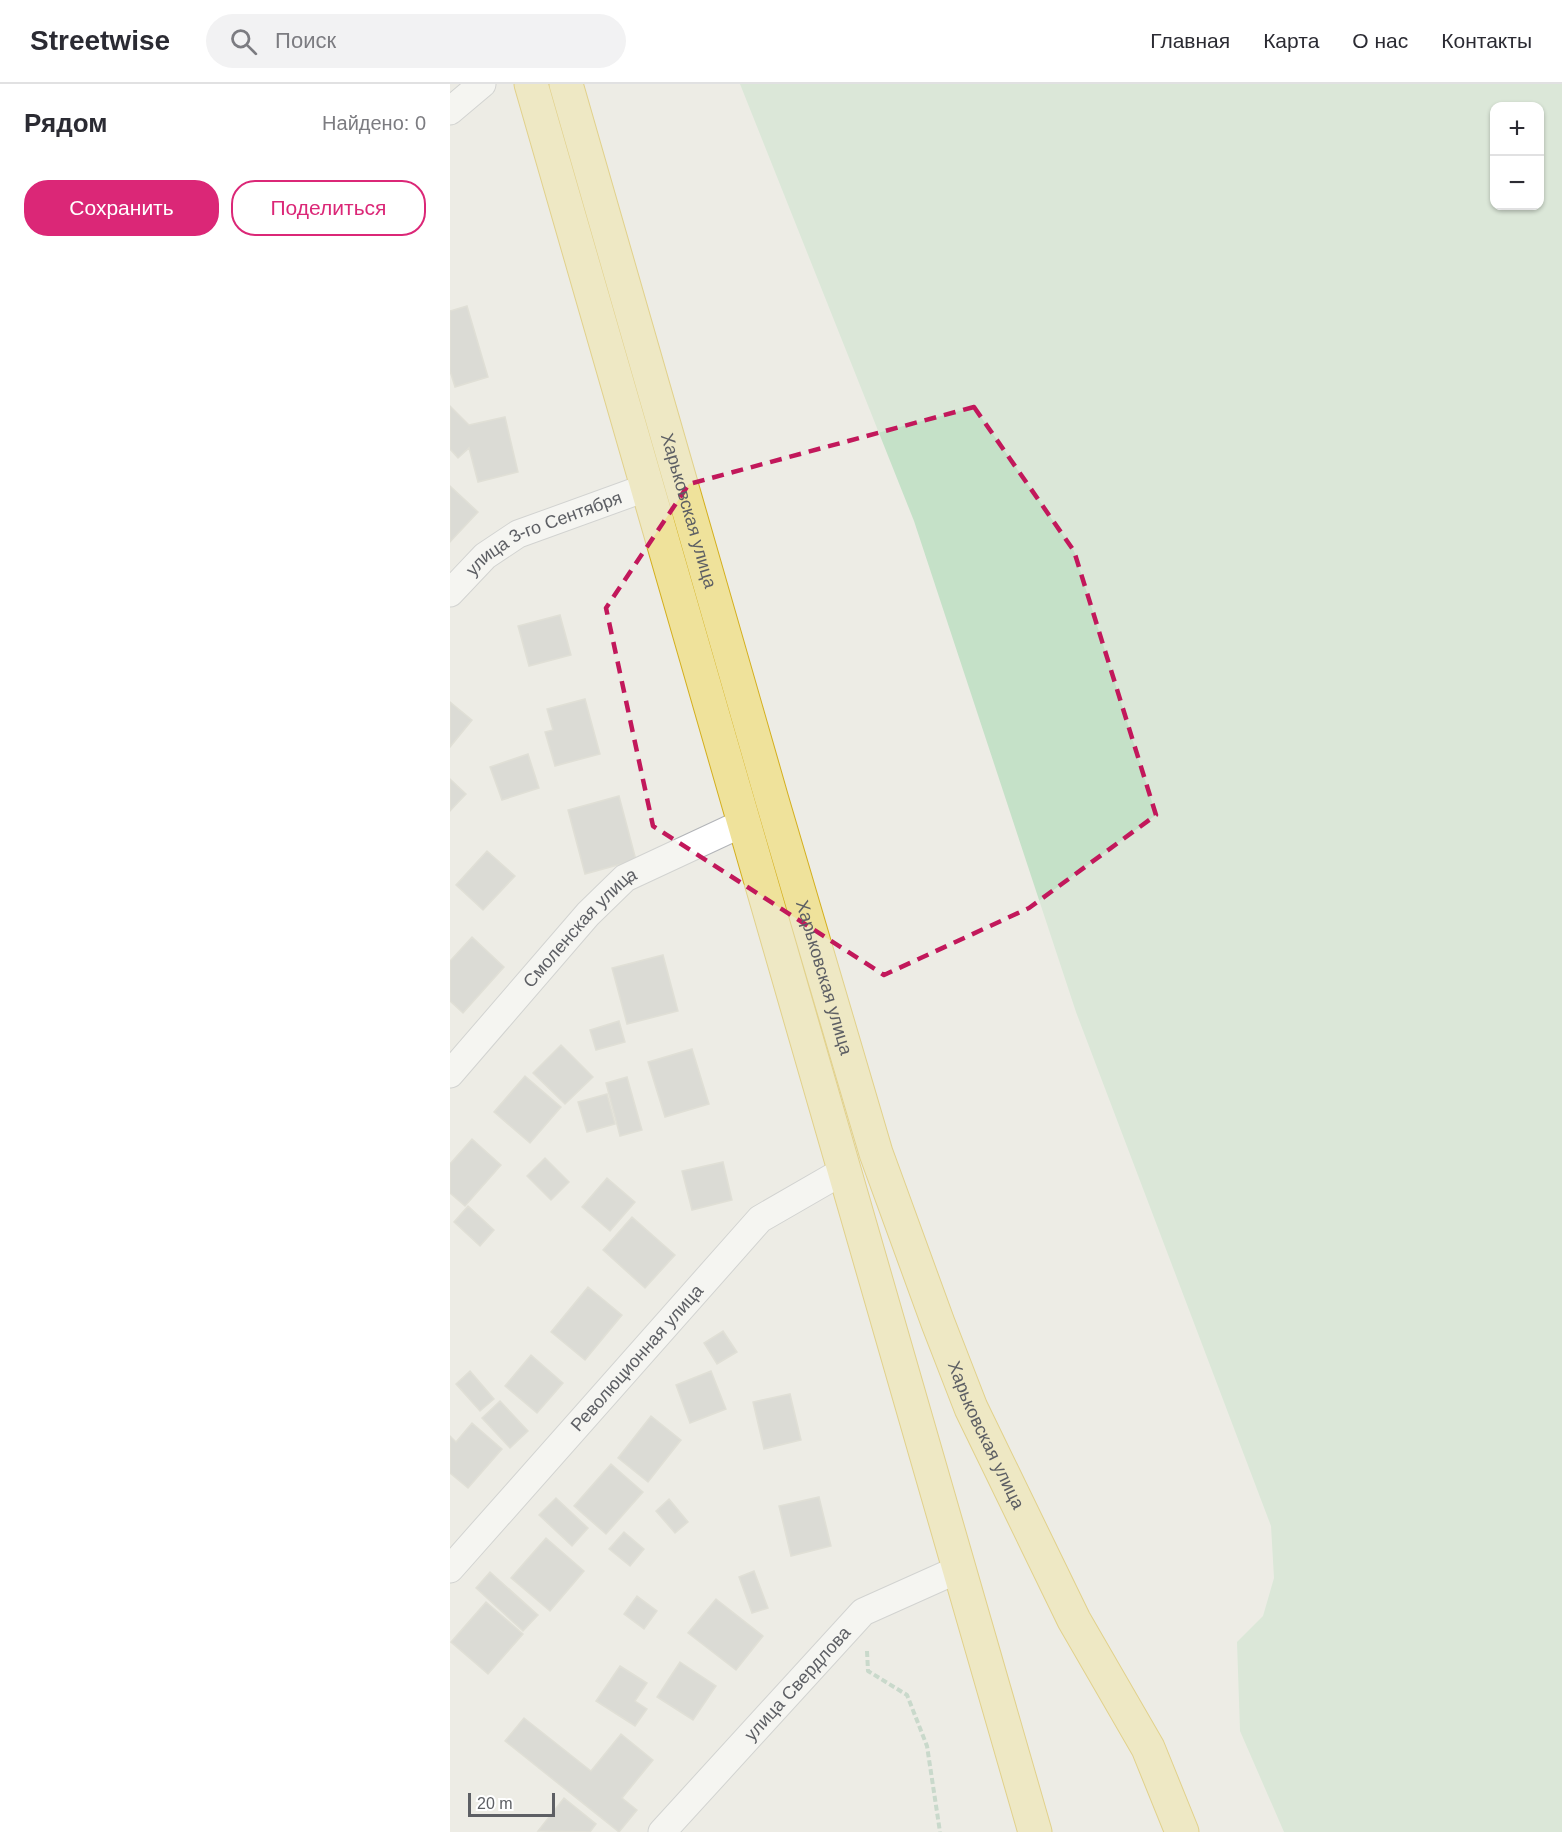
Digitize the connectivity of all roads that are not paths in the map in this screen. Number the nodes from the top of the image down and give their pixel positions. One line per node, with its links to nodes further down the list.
1 (482, 84): 4 (street)
2 (531, 84): 5 (highway, Харьковская улица)
3 (566, 84): 14 (highway, Харьковская улица)
4 (450, 111)
5 (648, 487): 6 (street, улица 3-го Сентября); 7 (highway, Харьковская улица)
6 (450, 593)
7 (743, 823): 8 (street, Смоленская улица); 9 (highway, Харьковская улица)
8 (450, 1074)
9 (845, 1170): 10 (street, Революционная улица); 11 (highway, Харьковская улица)
10 (454, 1555)
11 (959, 1569): 12 (street, улица Свердлова); 13 (highway, Харьковская улица)
12 (662, 1832)
13 (1035, 1832)
14 (1182, 1832)

